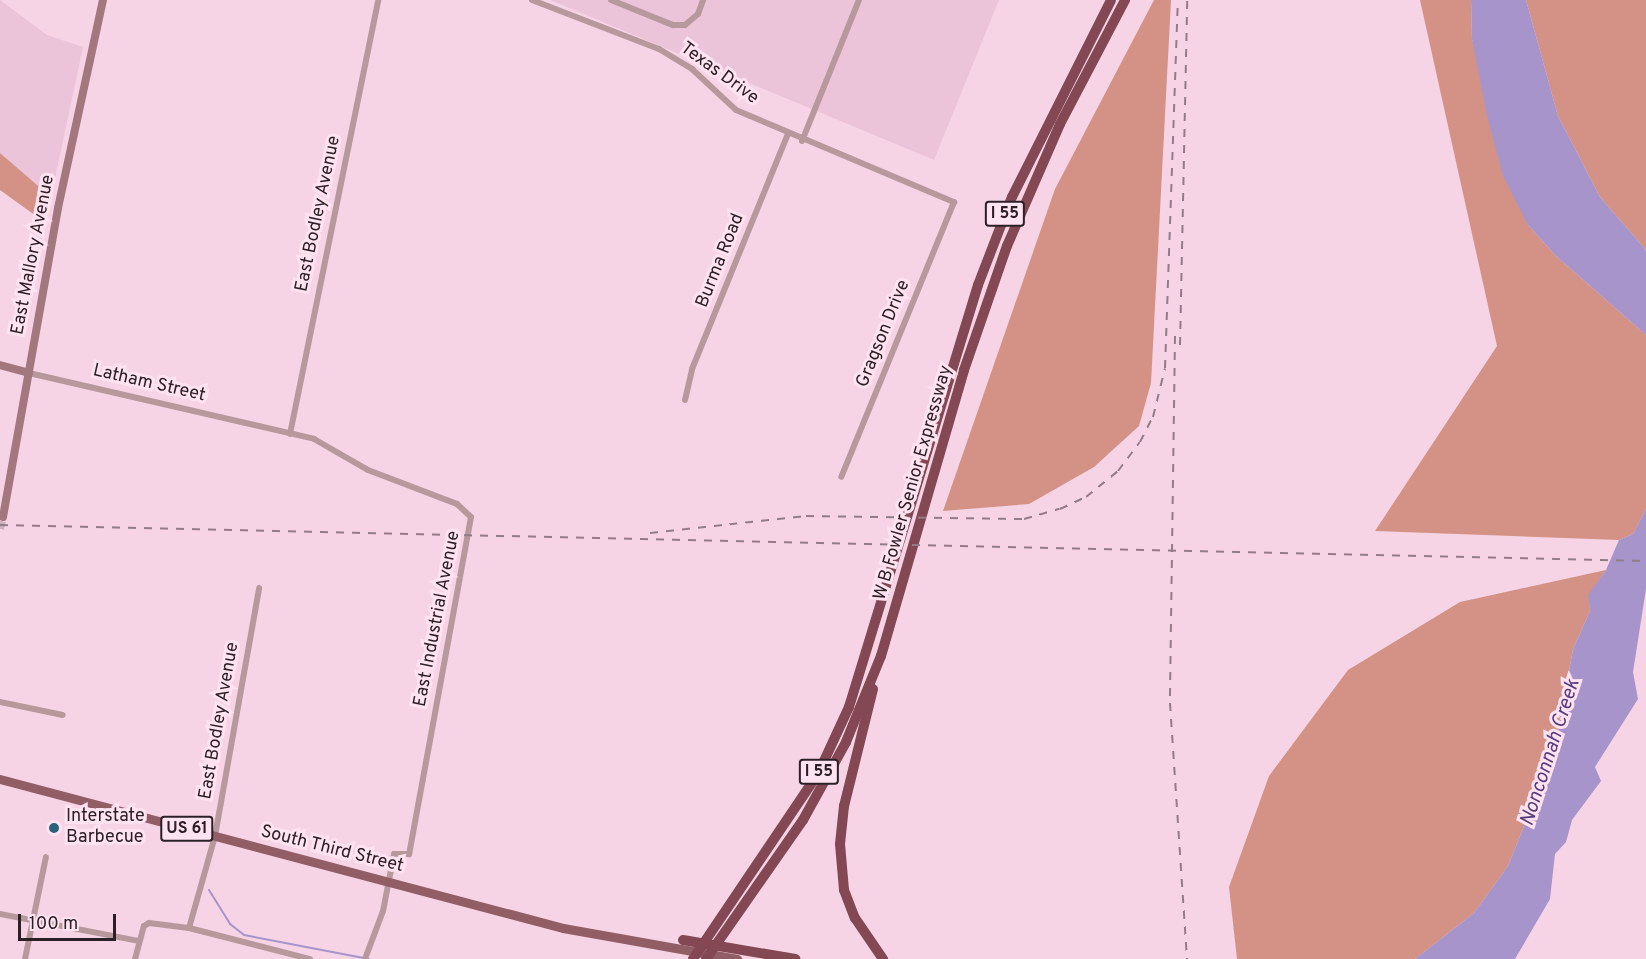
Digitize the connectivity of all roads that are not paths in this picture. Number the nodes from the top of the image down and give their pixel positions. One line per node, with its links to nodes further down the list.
1 (104, 0): 13 (main road, East Mallory Avenue)
2 (378, 0): 15 (street, East Bodley Avenue)
3 (531, 0): 9 (street, Texas Drive)
4 (611, 0): 5 (street)
5 (703, 0)
6 (859, 0): 10 (street)
7 (1111, 0): 35 (highway, W B Fowler Senior Expressway / I 55)
8 (1125, 0): 19 (highway, W B Fowler Senior Expressway / I 55)
9 (788, 134): 10 (street, Texas Drive); 14 (street, Burma Road)
10 (802, 141): 11 (street, Texas Drive)
11 (954, 202): 16 (street, Gragson Drive)
12 (0, 365): 13 (main road, Latham Street)
13 (29, 373): 15 (street, Latham Street); 17 (main road, East Mallory Avenue)
14 (685, 400)
15 (290, 434): 30 (street, East Industrial Avenue)
16 (841, 477)
17 (3, 517)
18 (259, 588): 23 (street, East Bodley Avenue)
19 (881, 656): 36 (highway, W B Fowler Senior Expressway / I 55); 38 (highway)
20 (0, 702): 21 (street)
21 (63, 715)
22 (0, 779): 23 (main road, South Third Street / US 61)
23 (215, 836): 27 (street, East Bodley Avenue); 29 (main road, South Third Street / US 61)
24 (46, 857): 26 (street)
25 (0, 915): 26 (street)
26 (33, 921): 28 (street); 32 (street)
27 (189, 928): 28 (street); 34 (street)
28 (139, 941): 33 (street)
29 (680, 945): 31 (main road, South Third Street / US 61); 37 (highway, South Third Street / US 61)
30 (366, 956)
31 (734, 958)
32 (26, 959)
33 (135, 959)
34 (310, 959)
35 (693, 959)
36 (706, 959)
37 (795, 959)
38 (883, 959)

